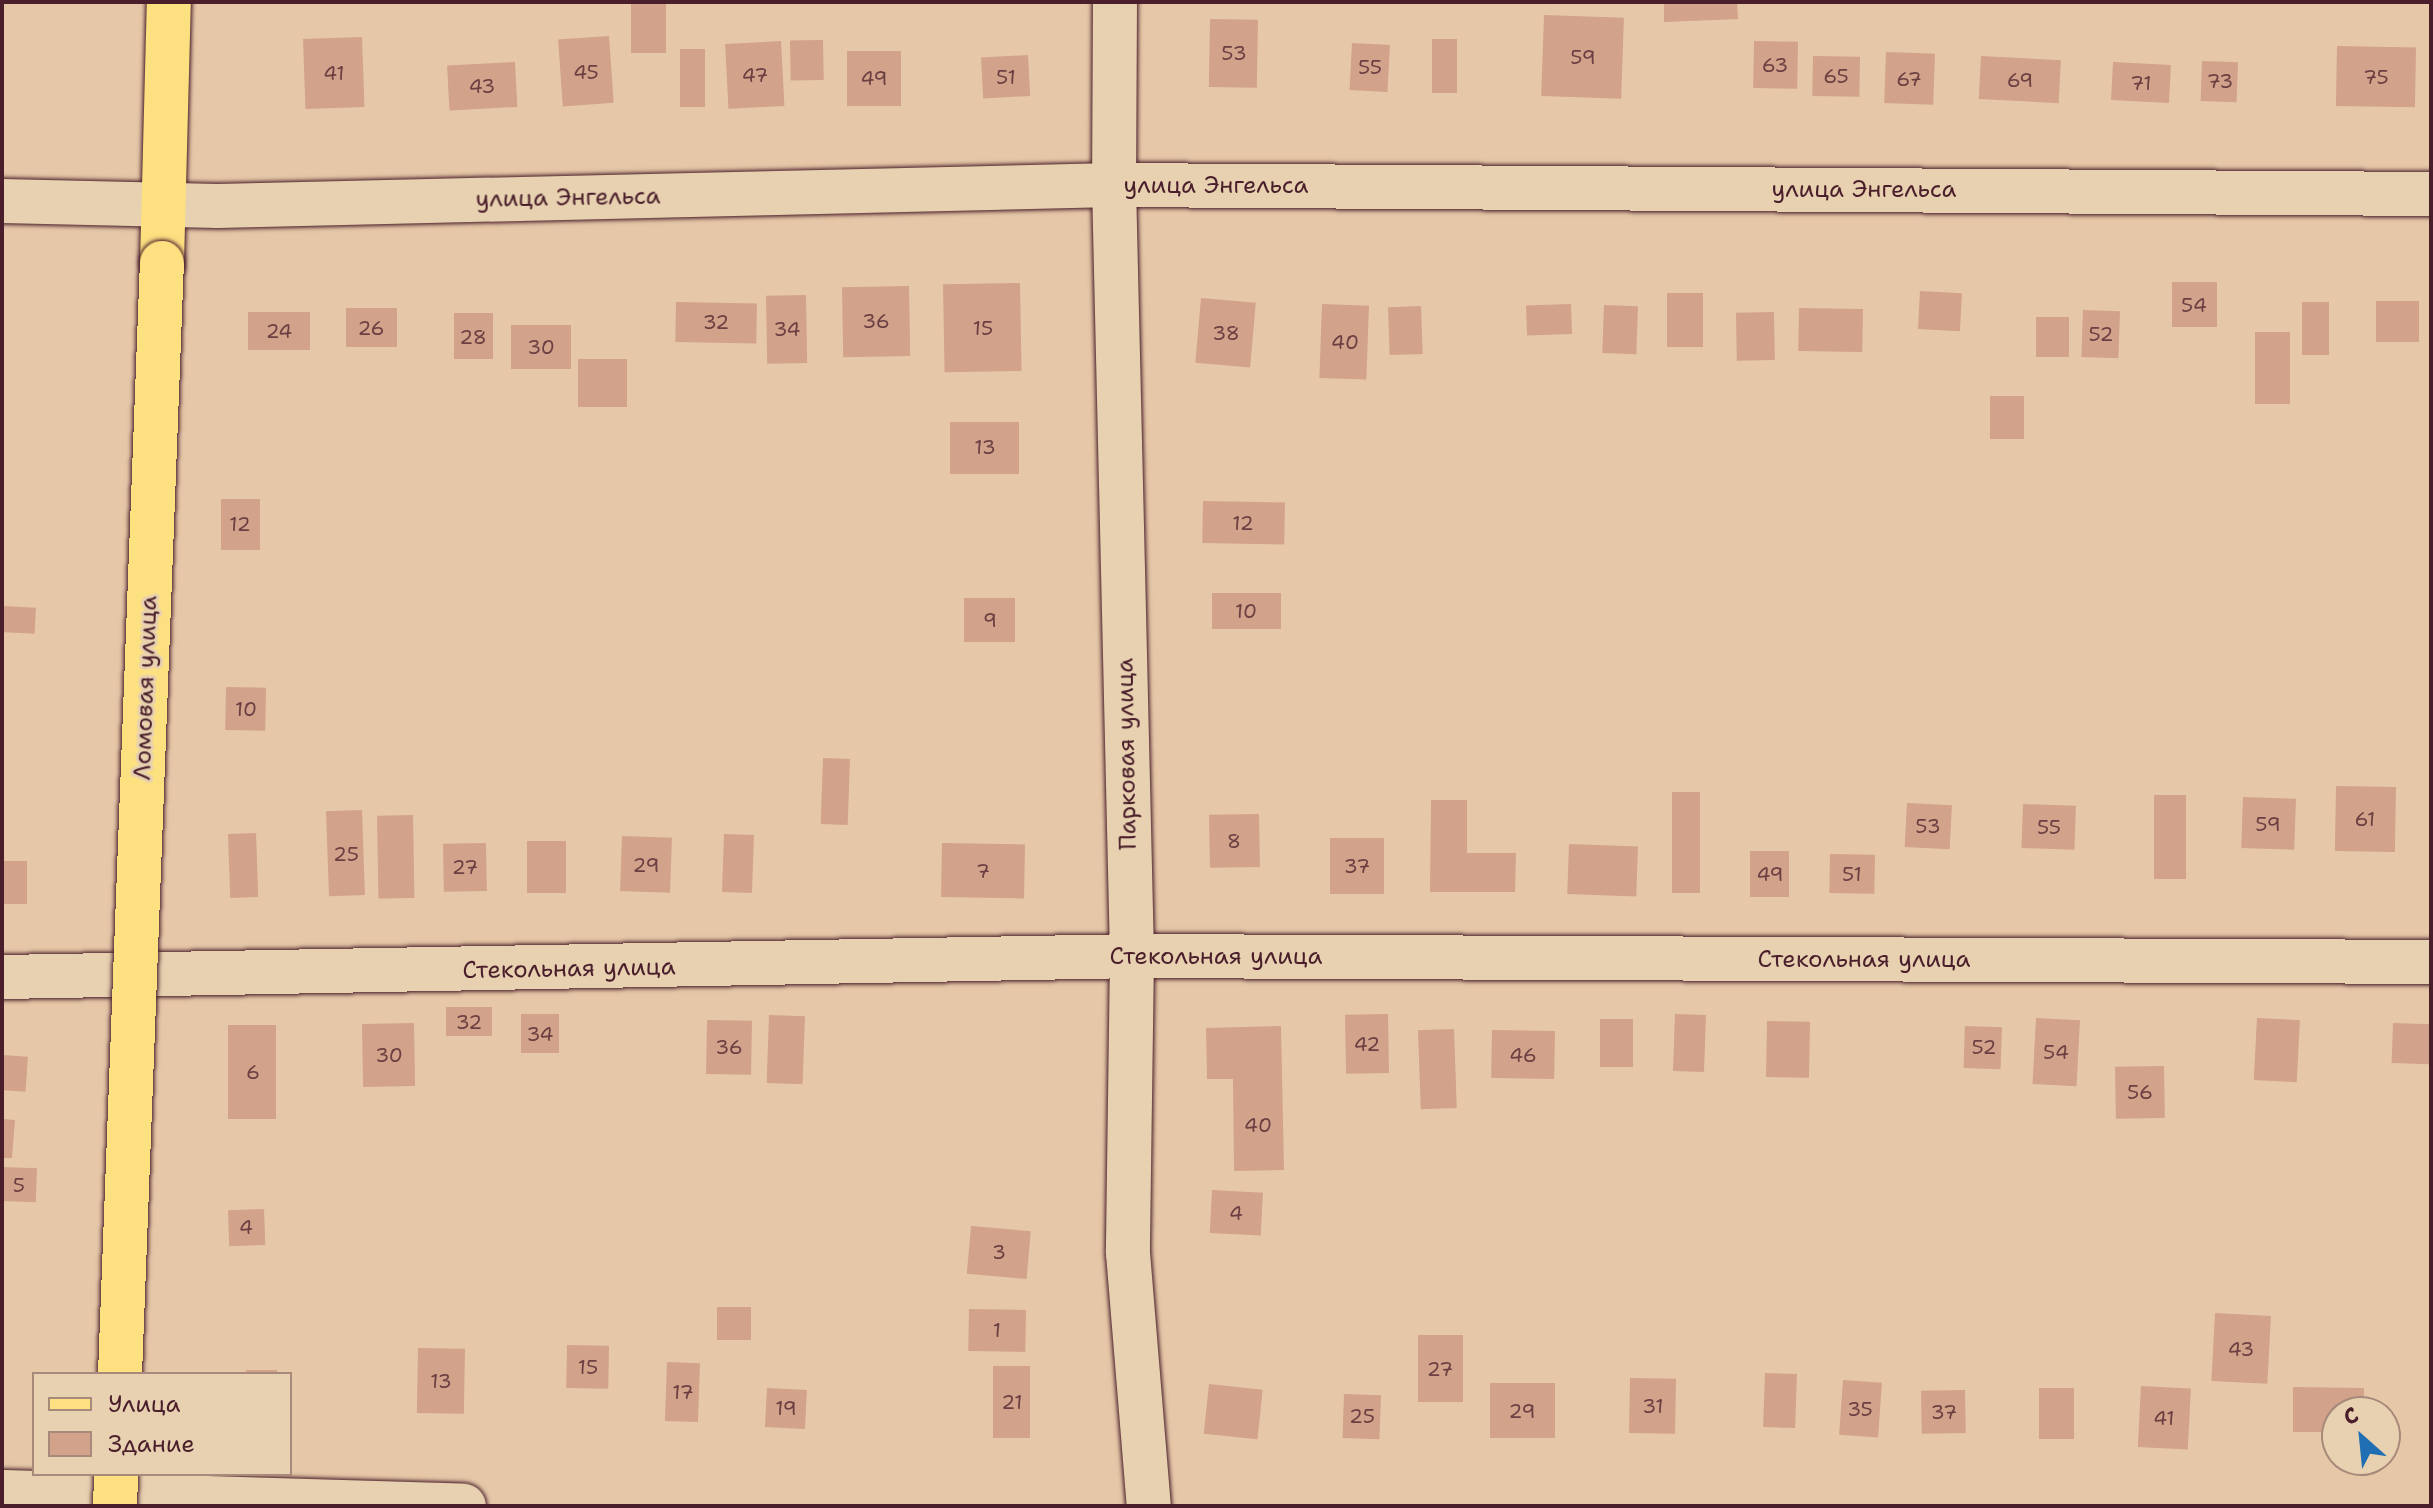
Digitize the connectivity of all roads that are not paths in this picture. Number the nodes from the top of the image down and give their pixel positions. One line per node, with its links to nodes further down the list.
1 (169, 2): 6 (main road, Ломовая улица)
2 (1115, 2): 3 (street, Парковая улица)
3 (1114, 185): 4 (street, улица Энгельса); 6 (street, улица Энгельса); 7 (street, Парковая улица)
4 (2431, 194)
5 (2, 201): 6 (street, улица Энгельса)
6 (166, 205): 10 (main road, Ломовая улица, bridge)
7 (1132, 956): 8 (street, Стекольная улица); 9 (street, Стекольная улица); 15 (street, Парковая улица)
8 (2431, 962)
9 (2, 977)
10 (120, 1372)
11 (116, 1476): 13 (main road, bridge)
12 (2, 1492): 14 (street)
13 (115, 1506)
14 (464, 1506)
15 (1149, 1506)

